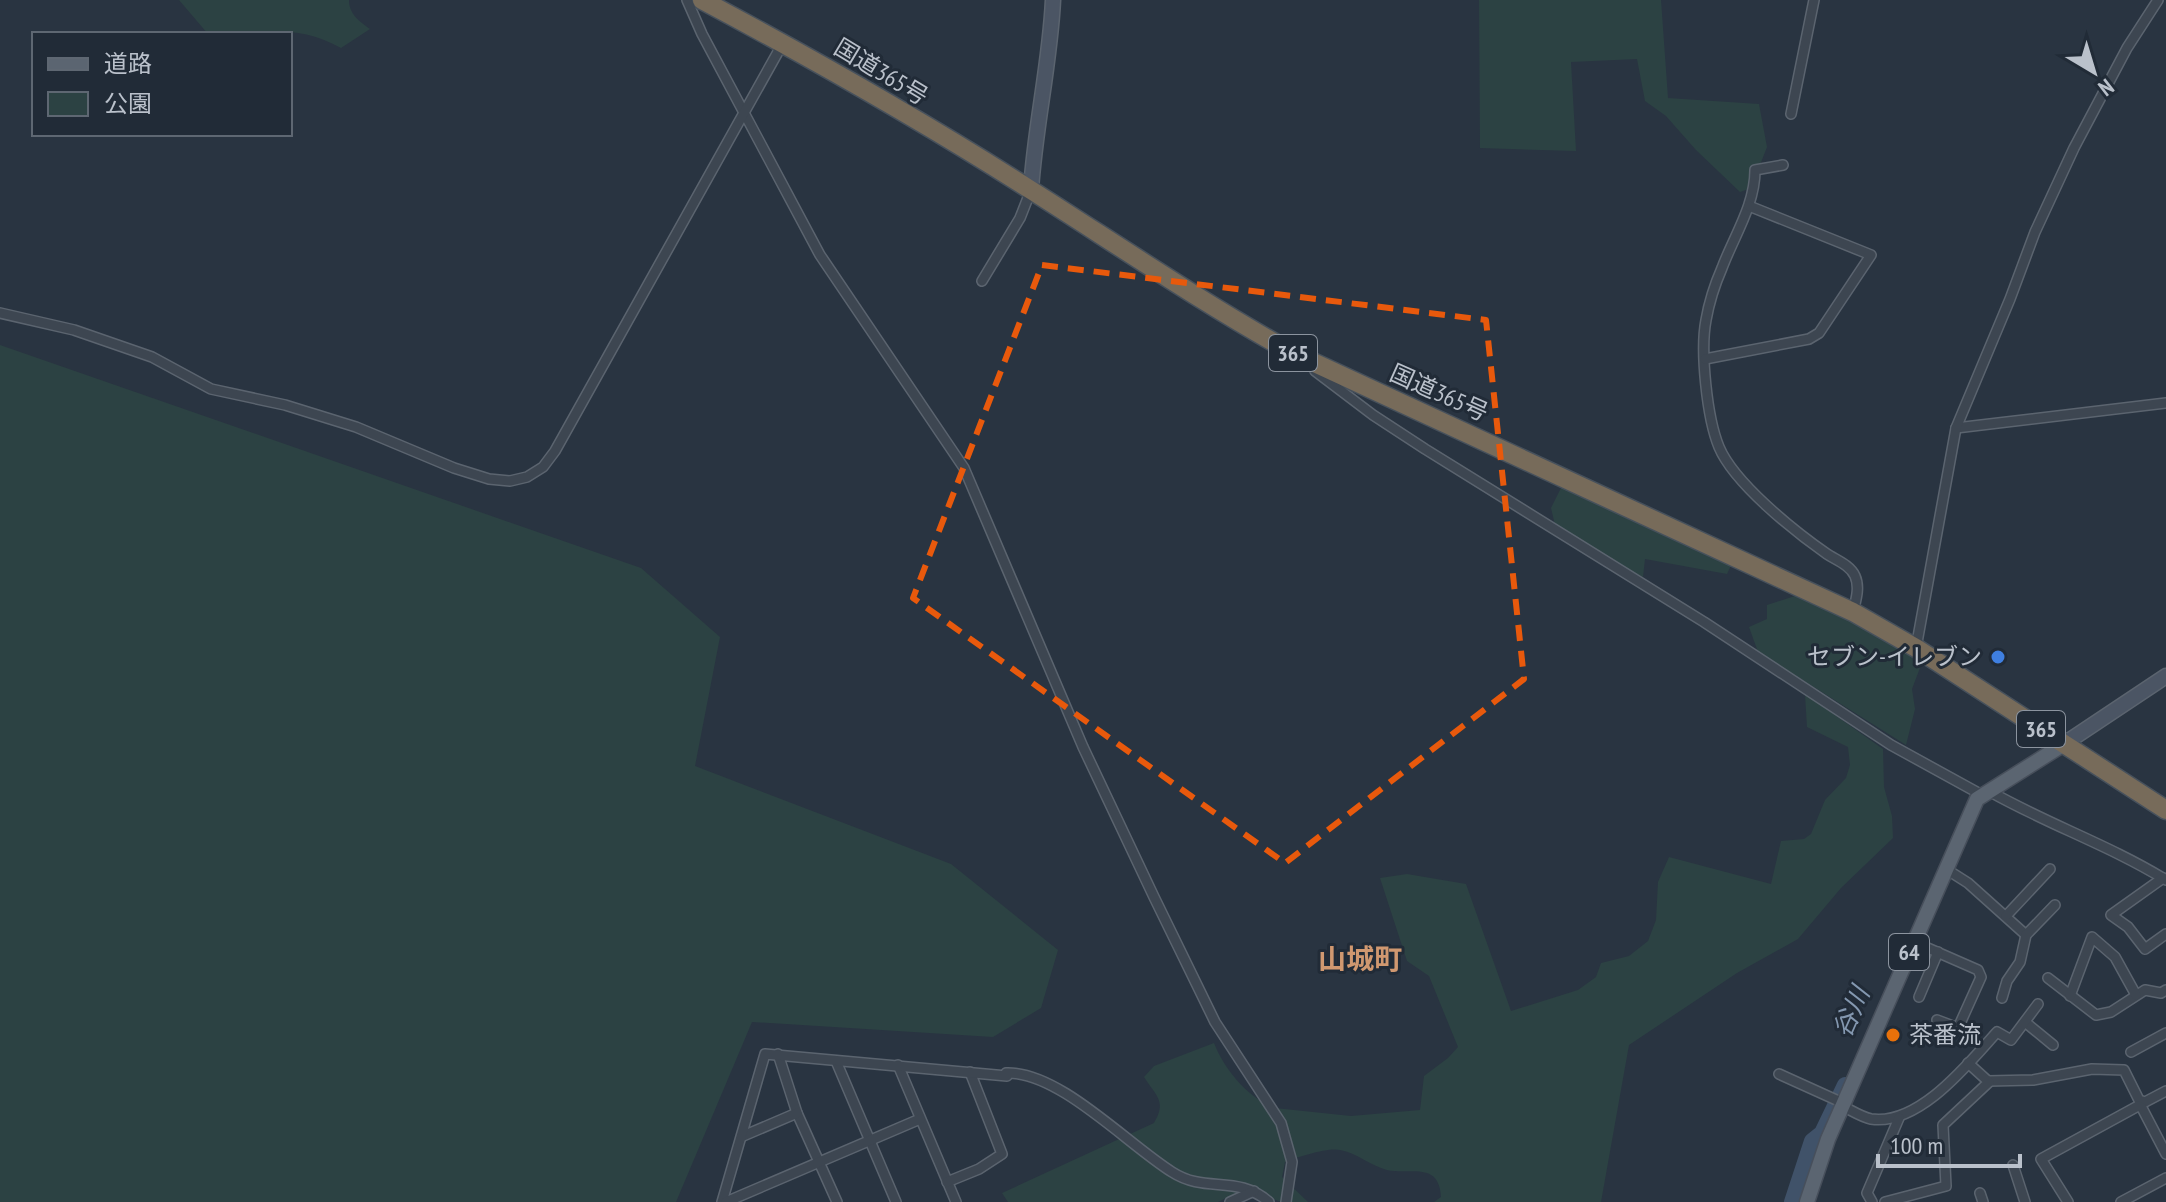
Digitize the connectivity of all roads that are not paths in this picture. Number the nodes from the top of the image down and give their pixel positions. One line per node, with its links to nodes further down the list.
1 (687, 0): 7 (street)
2 (702, 0): 6 (highway, 国道365号 / 365)
3 (1053, 0): 10 (street)
4 (1814, 0): 8 (street)
5 (2158, 0): 17 (street)
6 (783, 43): 7 (street); 10 (highway, 国道365号 / 365)
7 (743, 111): 13 (street); 72 (street)
8 (1791, 114)
9 (1783, 165): 11 (street)
10 (1031, 190): 12 (street); 14 (highway, 国道365号 / 365)
11 (1749, 206): 15 (street); 15 (street)
12 (982, 281)
13 (0, 313)
14 (1291, 352): 18 (highway, 国道365号 / 365); 22 (street)
15 (1705, 359): 18 (street)
16 (2166, 403): 17 (street)
17 (1956, 428): 19 (street)
18 (1853, 612): 19 (highway, 国道365号 / 365)
19 (1916, 648): 21 (highway, 国道365号 / 365)
20 (2166, 676): 21 (street)
21 (2064, 744): 22 (main road, 64); 23 (highway, 国道365号 / 365)
22 (1986, 793): 24 (main road, 64); 26 (street)
23 (2166, 810)
24 (1946, 869): 28 (street); 31 (main road, 64)
25 (2050, 869): 28 (street)
26 (2164, 879): 29 (street)
27 (2055, 905): 30 (street)
28 (2006, 916): 30 (street)
29 (2166, 934)
30 (2026, 935): 38 (street)
31 (1914, 942): 32 (street); 53 (main road, 64)
32 (1938, 952): 37 (street); 40 (street)
33 (2048, 978): 36 (street)
34 (2136, 995): 35 (street); 36 (street); 36 (street)
35 (2164, 995)
36 (2070, 996)
37 (1919, 997)
38 (2002, 998)
39 (2038, 1004): 41 (street)
40 (1937, 1020)
41 (2025, 1022): 43 (street); 47 (street)
42 (2166, 1033): 44 (street)
43 (2053, 1045)
44 (2131, 1052)
45 (778, 1054): 46 (street); 55 (street); 58 (street)
46 (836, 1061): 48 (street); 59 (street)
47 (1968, 1063): 51 (street); 56 (street)
48 (898, 1065): 49 (street); 57 (street)
49 (970, 1072): 64 (street); 65 (street)
50 (1779, 1074): 53 (street)
51 (1988, 1081): 54 (street); 75 (street)
52 (2166, 1091): 54 (street)
53 (1840, 1103): 56 (street); 73 (main road, 64)
54 (2142, 1104): 60 (street); 77 (street)
55 (797, 1113): 58 (street); 61 (street)
56 (1899, 1118): 74 (street)
57 (920, 1119): 59 (street); 64 (street)
58 (743, 1136): 66 (street)
59 (870, 1141): 61 (street); 68 (street)
60 (2166, 1154)
61 (820, 1162): 66 (street); 67 (street)
62 (2013, 1165): 76 (street)
63 (2166, 1178): 78 (street)
64 (947, 1182): 69 (street)
65 (1254, 1191): 70 (street); 71 (street)
66 (724, 1202)
67 (837, 1202)
68 (896, 1202)
69 (956, 1202)
70 (1230, 1202)
71 (1269, 1202)
72 (1286, 1202)
73 (1807, 1202)
74 (1872, 1202)
75 (1885, 1202)
76 (2025, 1202)
77 (2068, 1202)
78 (2121, 1202)

